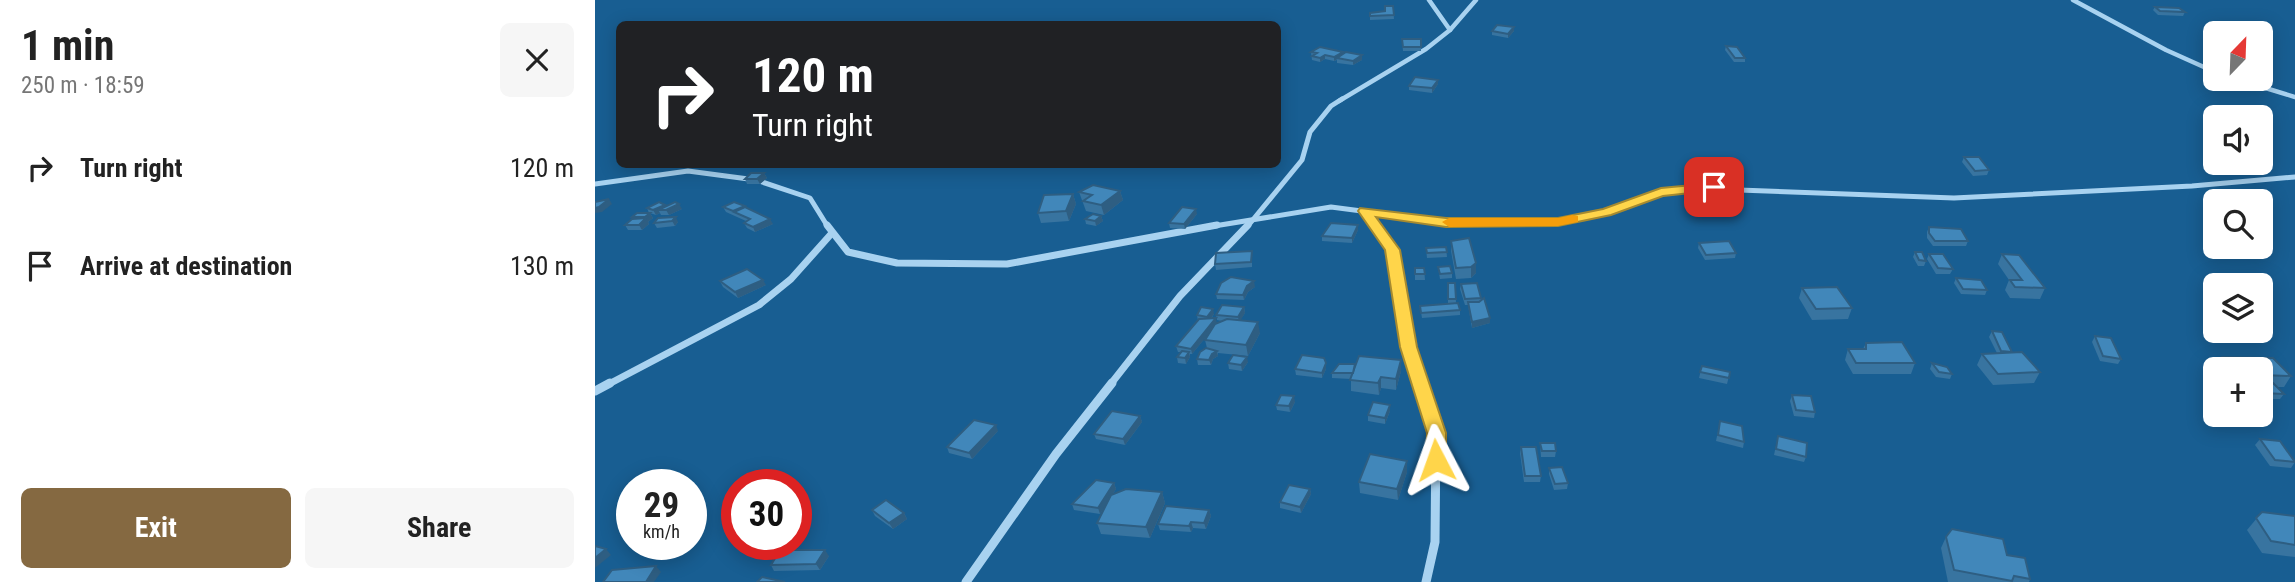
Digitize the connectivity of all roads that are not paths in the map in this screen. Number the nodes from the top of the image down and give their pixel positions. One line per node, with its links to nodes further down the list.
1 (1429, 0): 4 (street)
2 (1476, 0): 4 (street)
3 (2073, 0): 5 (street)
4 (1450, 30): 11 (street)
5 (2203, 67)
6 (2273, 90): 7 (street)
7 (2295, 97)
8 (2295, 177): 10 (street)
9 (595, 184): 12 (street)
10 (1365, 211): 11 (street); 15 (street)
11 (1255, 218): 12 (street); 14 (street)
12 (832, 233): 13 (street)
13 (595, 391)
14 (966, 582)
15 (1426, 582)

